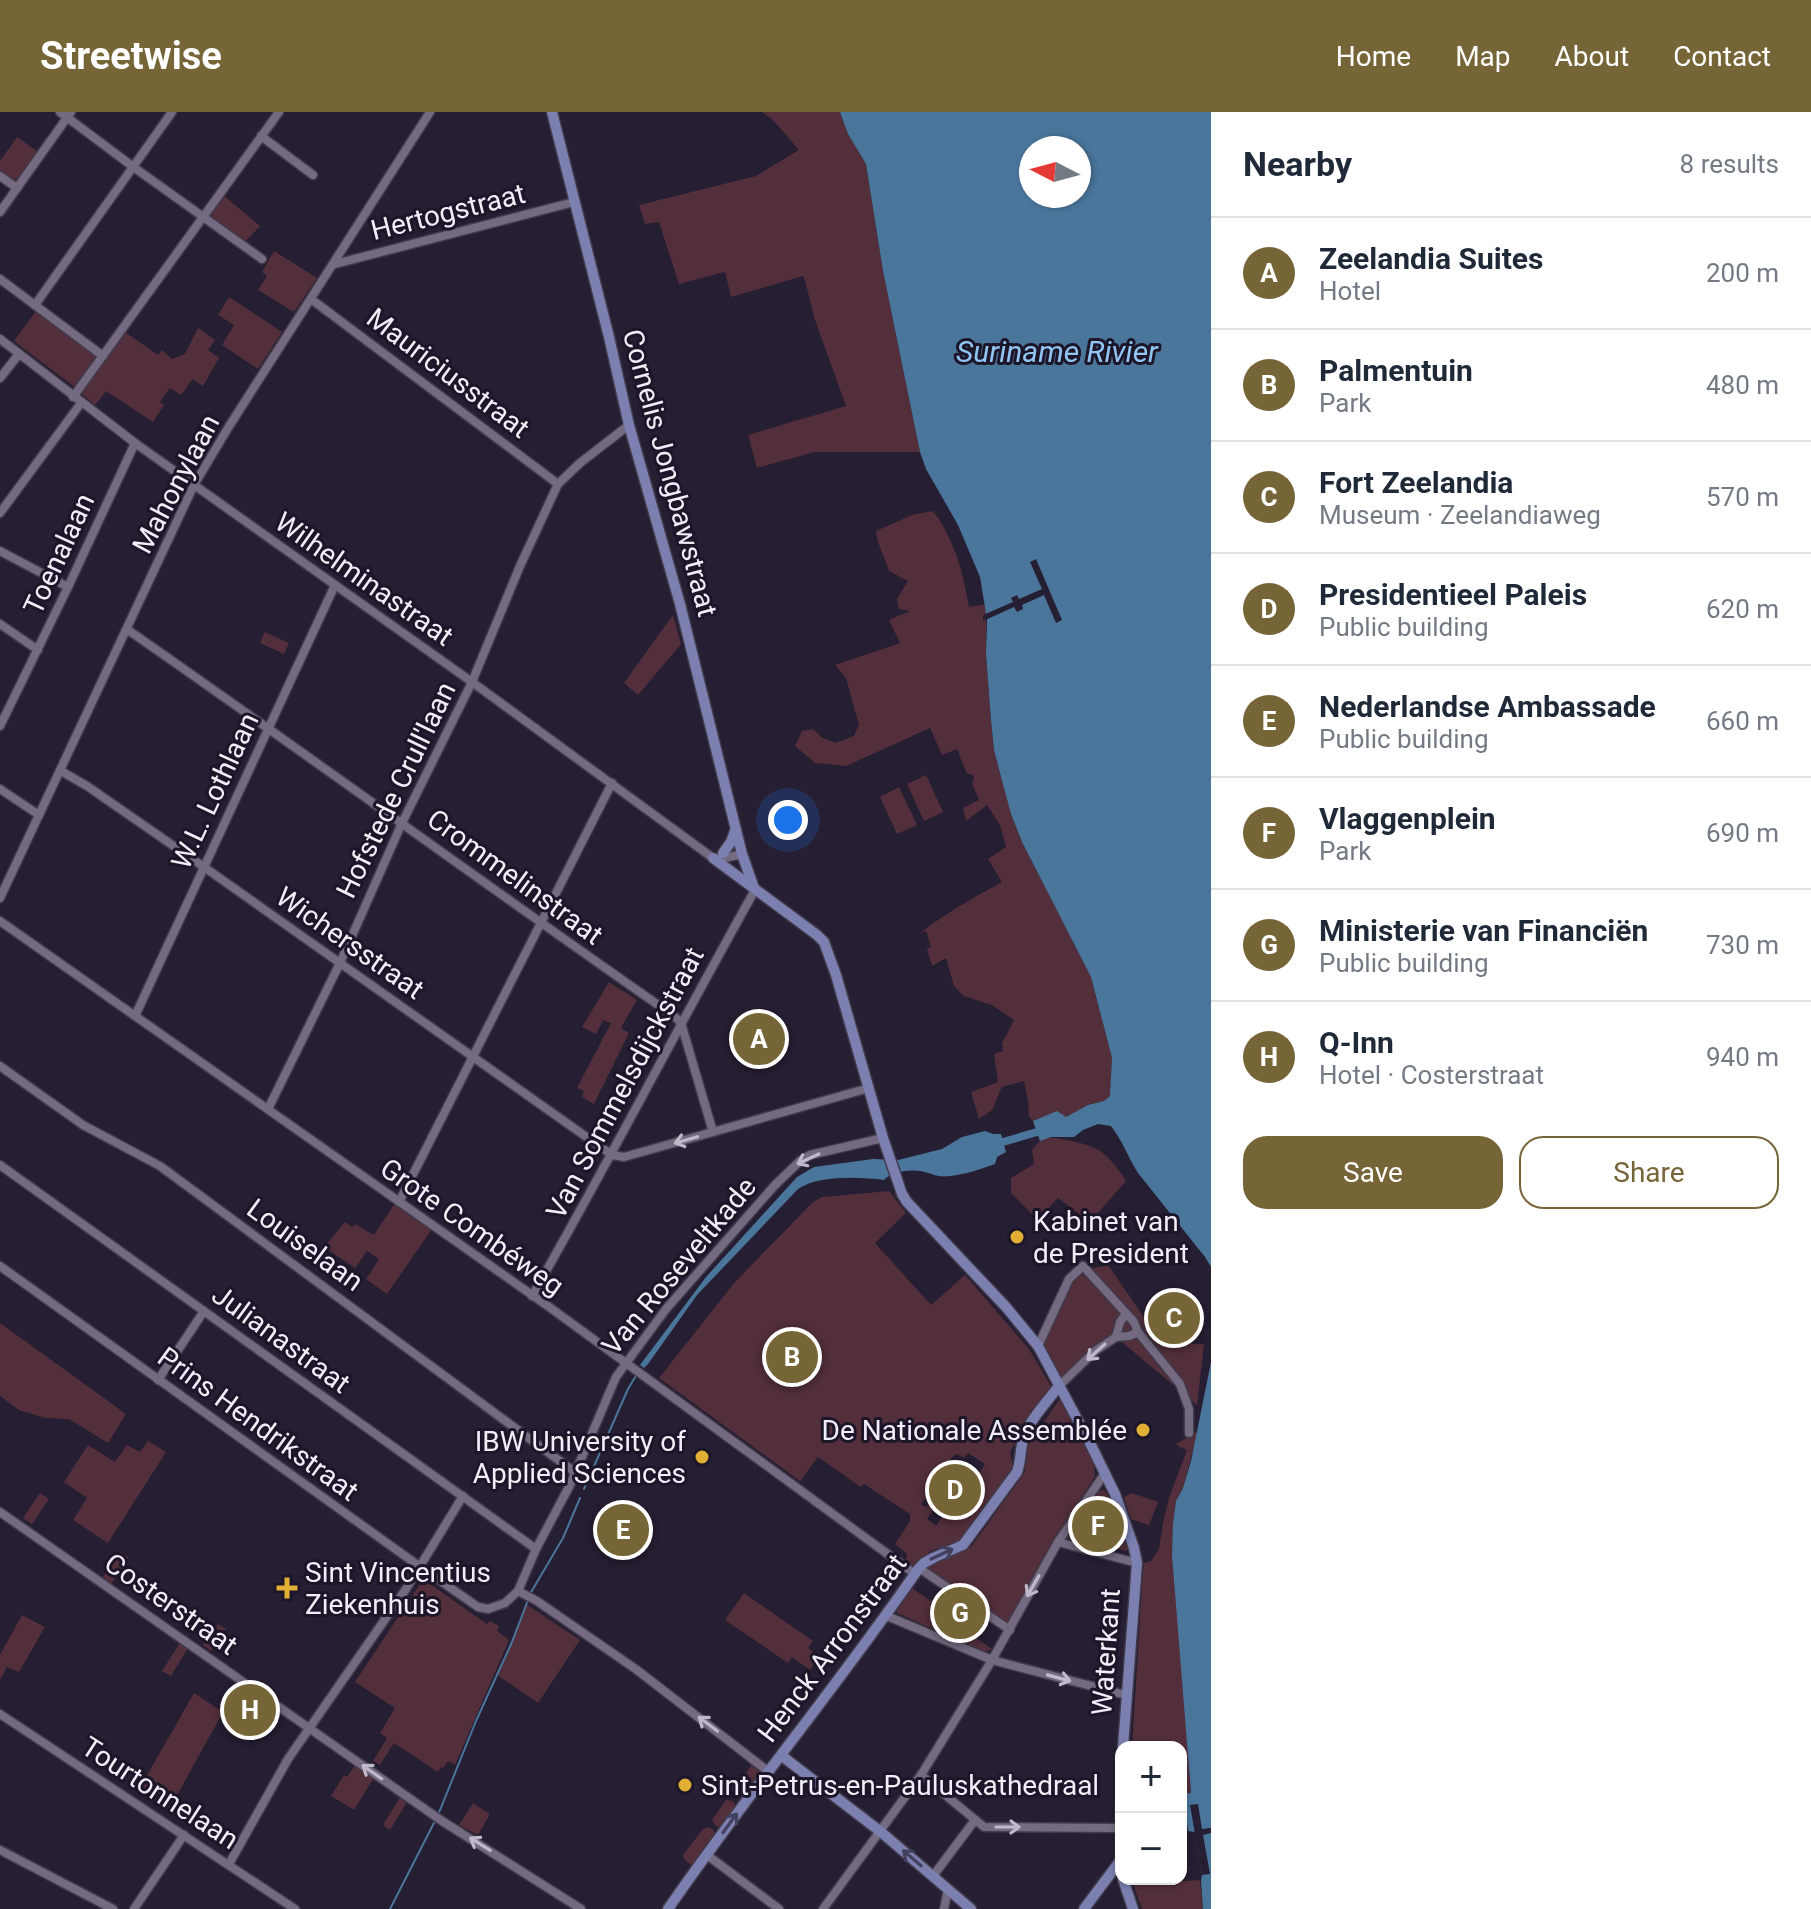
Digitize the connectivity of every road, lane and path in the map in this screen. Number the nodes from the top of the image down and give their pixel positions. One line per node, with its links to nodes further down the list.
1 (172, 112): 7 (street)
2 (279, 112): 6 (street)
3 (430, 112): 15 (street, Mahonylaan)
4 (552, 112): 11 (main road, Cornelis Jongbawstraat)
5 (66, 114): 7 (street); 10 (street)
6 (261, 136): 8 (street); 13 (street)
7 (132, 166): 13 (street); 18 (street)
8 (313, 175)
9 (0, 176): 10 (street)
10 (17, 188): 12 (street)
11 (574, 202): 15 (street, Hertogstraat); 24 (main road, Cornelis Jongbawstraat)
12 (0, 212)
13 (203, 218): 14 (street); 21 (street)
14 (262, 259)
15 (334, 264): 17 (street, Mahonylaan)
16 (0, 279): 18 (street)
17 (311, 299): 26 (street, Mauriciusstraat); 27 (street, Mahonylaan)
18 (35, 305): 21 (street)
19 (0, 339): 20 (street, Wilhelminastraat)
20 (19, 354): 22 (street); 23 (street, Wilhelminastraat)
21 (103, 356): 23 (street)
22 (0, 378)
23 (77, 400): 25 (street, Wilhelminastraat); 28 (street)
24 (629, 425): 26 (street, Hofstede Crull'laan); 44 (main road, Cornelis Jongbawstraat)
25 (135, 443): 27 (street, Wilhelminastraat); 31 (street, Toenalaan)
26 (558, 484): 35 (street, Hofstede Crull'laan)
27 (194, 485): 30 (street, Wilhelminastraat); 33 (street, Mahonylaan)
28 (0, 513)
29 (0, 551): 31 (street)
30 (335, 585): 35 (street, Wilhelminastraat); 38 (street, W.L. Lothlaan)
31 (68, 587): 34 (street, Toenalaan)
32 (0, 624): 34 (street)
33 (128, 630): 38 (street, Crommelinstraat); 39 (street, Mahonylaan)
34 (38, 650): 36 (street, Toenalaan)
35 (472, 682): 40 (street, Wilhelminastraat); 43 (street, Hofstede Crull'laan)
36 (4, 708): 37 (street, Toenalaan)
37 (0, 726)
38 (268, 727): 43 (street, Crommelinstraat); 47 (street, W.L. Lothlaan)
39 (61, 771): 42 (street, Mahonylaan); 47 (street, Wichersstraat)
40 (612, 783): 46 (street, Wilhelminastraat); 51 (street)
41 (0, 789): 42 (street)
42 (39, 815): 49 (street, Mahonylaan)
43 (402, 823): 51 (street, Crommelinstraat); 52 (street, Hofstede Crull'laan)
44 (736, 828): 45 (main road, Cornelis Jongbawstraat); 46 (main road)
45 (741, 850): 46 (street); 48 (main road, Cornelis Jongbawstraat)
46 (714, 854): 48 (main road, Waterkant)
47 (204, 867): 52 (street, Wichersstraat); 53 (street, W.L. Lothlaan)
48 (755, 890): 54 (street, Van Sommelsdijckstraat); 57 (main road, Waterkant)
49 (0, 898)
50 (0, 921): 53 (street, Grote Combéweg)
51 (540, 923): 54 (street, Crommelinstraat); 55 (street)
52 (340, 963): 55 (street, Wichersstraat); 58 (street, Hofstede Crull'laan)
53 (135, 1016): 58 (street, Grote Combéweg)
54 (681, 1023): 59 (street); 61 (street, Van Sommelsdijckstraat)
55 (474, 1056): 61 (street, Wichersstraat); 63 (street)
56 (0, 1066): 75 (street, Louiselaan)
57 (869, 1088): 59 (street); 60 (main road, Waterkant)
58 (268, 1109): 63 (street, Grote Combéweg)
59 (713, 1132): 61 (street, one-way to 61)
60 (883, 1138): 70 (main road, Waterkant); 71 (street, Van Roseveltkade, one-way to 71)
61 (612, 1155): 65 (street, Van Sommelsdijckstraat)
62 (0, 1165): 66 (street, Julianastraat)
63 (399, 1202): 65 (street, Grote Combéweg)
64 (0, 1266): 72 (street, Prins Hendrikstraat)
65 (532, 1296): 71 (street, Grote Combéweg)
66 (204, 1311): 72 (street); 77 (street, Julianastraat)
67 (1126, 1314): 68 (street); 69 (street); 70 (street)
68 (1138, 1332): 69 (street); 74 (street)
69 (1116, 1337): 73 (street, one-way to 73)
70 (1038, 1346): 73 (main road, Waterkant)
71 (629, 1364): 75 (street, Van Roseveltkade); 83 (street, Grote Combéweg)
72 (158, 1380): 82 (street, Prins Hendrikstraat)
73 (1059, 1386): 76 (main road, Waterkant); 83 (main road, Henck Arronstraat, one-way to 73)
74 (1189, 1433)
75 (576, 1473): 80 (street, Van Roseveltkade)
76 (1105, 1473): 79 (street); 81 (main road, Waterkant)
77 (463, 1496): 80 (street, Julianastraat); 82 (street)
78 (0, 1512): 90 (street, Costerstraat)
79 (1058, 1542): 81 (street); 86 (street, one-way to 86)
80 (536, 1549): 84 (street, Van Roseveltkade)
81 (1137, 1563): 88 (main road, Waterkant)
82 (419, 1566): 84 (street, Prins Hendrikstraat); 90 (street)
83 (917, 1571): 85 (main road, Henck Arronstraat); 86 (street, Grote Combéweg)
84 (520, 1592): 93 (street, one-way to 84)
85 (887, 1616): 87 (street); 92 (main road, Henck Arronstraat)
86 (1010, 1630): 87 (street)
87 (992, 1660): 88 (street, one-way to 88); 94 (street)
88 (1126, 1695): 91 (main road, Waterkant)
89 (0, 1714): 98 (street, Tourtonnelaan)
90 (310, 1728): 101 (street); 111 (street, Costerstraat, one-way to 90)
91 (1123, 1741)
92 (782, 1756): 93 (main road, Henck Arronstraat); 97 (main road)
93 (769, 1772): 100 (main road, Henck Arronstraat, one-way to 93)
94 (921, 1775): 95 (street); 97 (street)
95 (975, 1820): 96 (street, one-way to 96); 103 (street)
96 (1115, 1828)
97 (881, 1832): 103 (main road, one-way to 97); 106 (street)
98 (184, 1835): 101 (street, Tourtonnelaan); 109 (street)
99 (0, 1850): 108 (street)
100 (707, 1855): 112 (main road, Henck Arronstraat); 113 (street)
101 (229, 1864): 110 (street, Tourtonnelaan)
102 (1115, 1870): 115 (main road)
103 (933, 1876): 105 (main road)
104 (1125, 1885): 116 (main road)
105 (948, 1889): 107 (main road); 114 (street)
106 (828, 1907)
107 (965, 1907)
108 (113, 1909)
109 (134, 1909)
110 (295, 1909)
111 (581, 1909)
112 (668, 1909)
113 (779, 1909)
114 (944, 1909)
115 (1084, 1909)
116 (1133, 1909)

